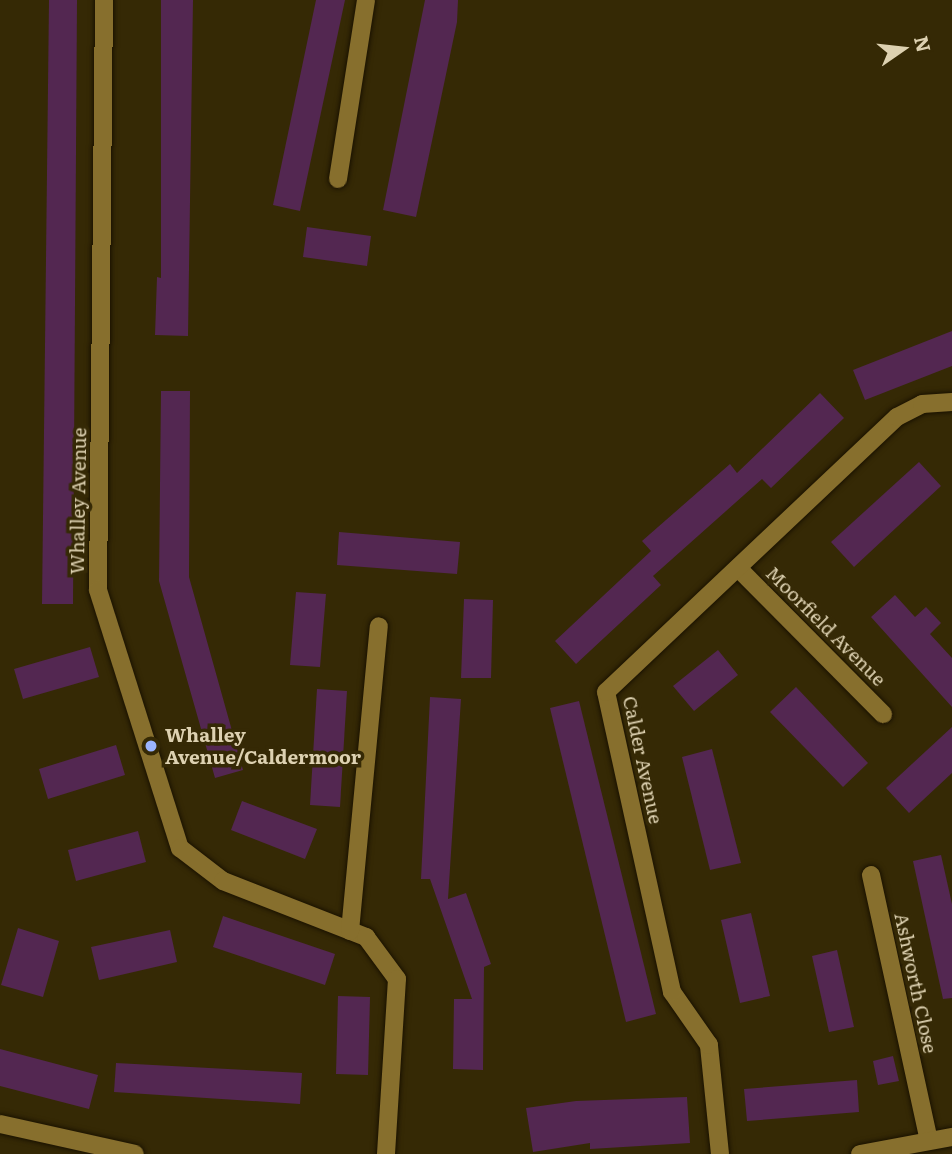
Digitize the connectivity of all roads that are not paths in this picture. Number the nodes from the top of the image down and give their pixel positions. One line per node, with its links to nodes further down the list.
1 (104, 0): 9 (street, Whalley Avenue)
2 (366, 0): 3 (street)
3 (338, 179)
4 (952, 402): 5 (street, Calder Avenue)
5 (738, 568): 7 (street, Moorfield Avenue); 15 (street, Calder Avenue)
6 (379, 626): 9 (street)
7 (883, 714)
8 (871, 875): 12 (street, Ashworth Close)
9 (350, 931): 14 (street, Whalley Avenue)
10 (0, 1124): 13 (street)
11 (952, 1137): 12 (street)
12 (929, 1141): 16 (street)
13 (135, 1154)
14 (386, 1154)
15 (720, 1154)
16 (860, 1154)

